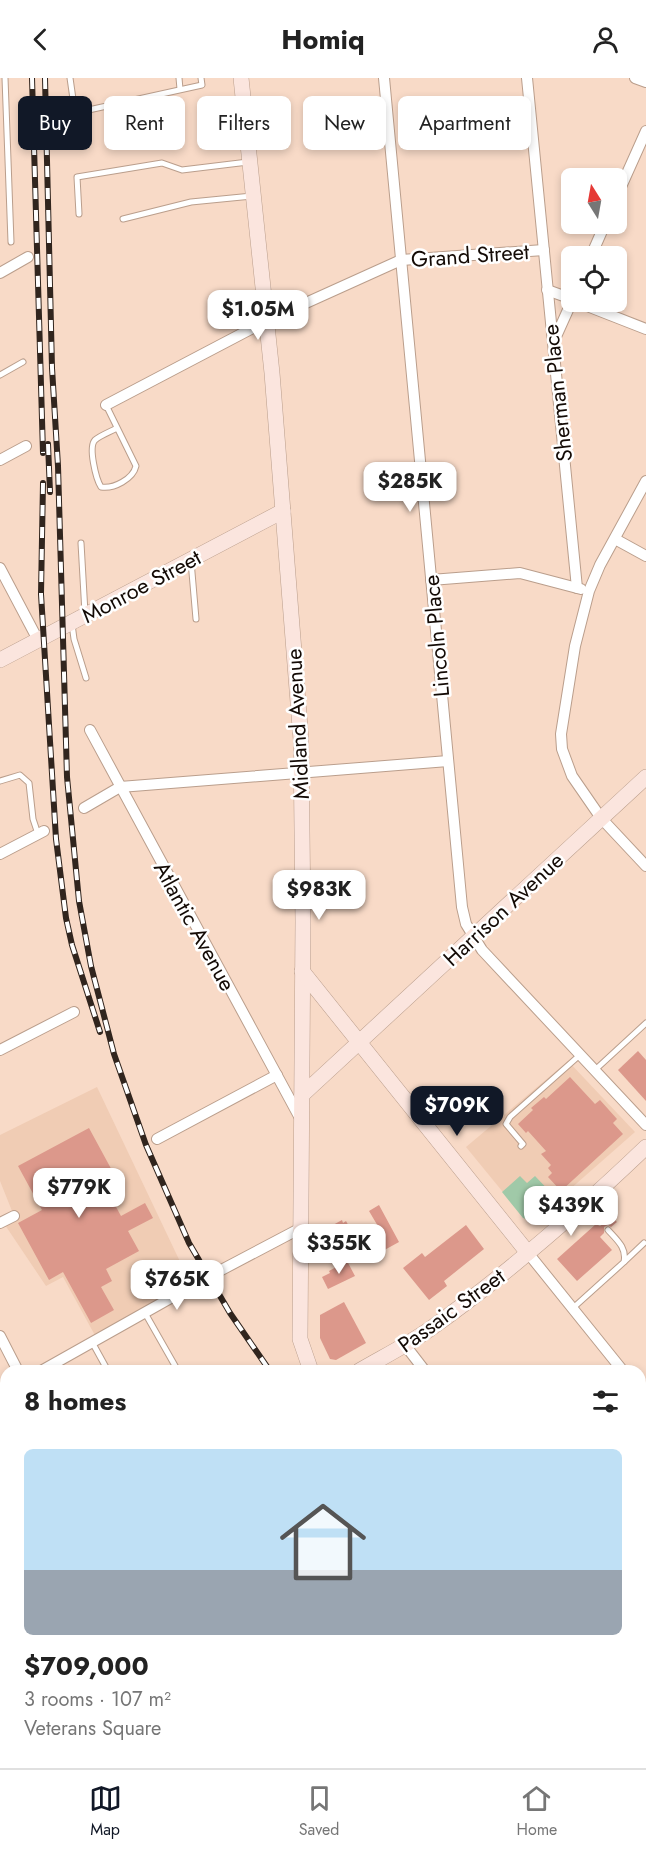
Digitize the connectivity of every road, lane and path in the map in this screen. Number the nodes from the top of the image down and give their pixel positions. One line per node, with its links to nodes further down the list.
1 (5, 78): 17 (lane)
2 (70, 78): 10 (lane)
3 (179, 78): 10 (lane)
4 (241, 78): 12 (street, Midland Avenue)
5 (384, 78): 20 (street, Lincoln Place)
6 (527, 78): 18 (street, Sherman Place)
7 (635, 78): 9 (street)
8 (201, 81): 10 (lane)
9 (646, 82)
10 (180, 89)
11 (646, 131): 13 (street)
12 (249, 161): 14 (street, Midland Avenue); 15 (lane)
13 (627, 173)
14 (253, 196): 16 (lane); 26 (street, Midland Avenue)
15 (79, 214)
16 (123, 219)
17 (11, 242)
18 (544, 250): 20 (street, Grand Street); 22 (street, Sherman Place)
19 (28, 257): 21 (street)
20 (401, 260): 26 (street, Grand Street); 42 (street, Lincoln Place)
21 (0, 273)
22 (547, 290): 23 (street, Grand Street); 28 (street, Sherman Place)
23 (561, 296)
24 (567, 312): 28 (street)
25 (604, 312): 27 (street)
26 (266, 321): 31 (street, Grand Street); 36 (street, Midland Avenue)
27 (646, 328)
28 (552, 344): 44 (street, Sherman Place)
29 (23, 362): 30 (lane)
30 (0, 375)
31 (106, 405): 32 (lane)
32 (117, 428): 32 (lane)
33 (26, 446): 34 (street)
34 (0, 460)
35 (646, 481): 37 (street)
36 (283, 511): 40 (street, Monroe Street); 53 (street, Midland Avenue)
37 (615, 539): 39 (street); 45 (street)
38 (81, 543): 46 (lane)
39 (646, 556)
40 (191, 560): 46 (street, Monroe Street); 47 (lane)
41 (0, 568): 43 (street)
42 (431, 580): 44 (street); 52 (street, Lincoln Place)
43 (4, 587): 48 (street)
44 (577, 588): 45 (street)
45 (589, 591): 58 (street)
46 (78, 618): 48 (street, Monroe Street); 50 (lane)
47 (196, 619)
48 (38, 640): 49 (street, Monroe Street)
49 (0, 660)
50 (86, 678)
51 (90, 730): 56 (street, Atlantic Avenue)
52 (448, 761): 53 (street); 62 (street, Lincoln Place)
53 (301, 773): 56 (street); 63 (street, Midland Avenue)
54 (646, 777): 58 (street, Harrison Avenue)
55 (0, 782): 59 (lane)
56 (120, 787): 57 (street); 70 (street, Atlantic Avenue)
57 (84, 808)
58 (601, 818): 61 (street); 62 (street, Harrison Avenue)
59 (41, 832): 60 (street)
60 (0, 855)
61 (646, 866)
62 (473, 937): 66 (street, Harrison Avenue); 68 (street, Lincoln Place)
63 (302, 971): 66 (street); 71 (street, Midland Avenue)
64 (74, 1012): 67 (street)
65 (646, 1023): 69 (lane)
66 (360, 1042): 71 (street, Harrison Avenue); 84 (street)
67 (0, 1050)
68 (581, 1054): 69 (street, Lincoln Place); 75 (lane)
69 (595, 1070): 73 (street, Lincoln Place)
70 (277, 1075): 72 (street, Atlantic Avenue); 74 (street)
71 (302, 1095): 72 (street, Midland Avenue)
72 (302, 1121): 81 (street, Midland Avenue)
73 (646, 1125)
74 (157, 1139)
75 (521, 1146)
76 (646, 1147): 77 (street, Passaic Street)
77 (585, 1203): 79 (lane); 84 (street, Passaic Street)
78 (14, 1216): 80 (street)
79 (600, 1221)
80 (0, 1223)
81 (301, 1228): 87 (street); 95 (street, Midland Avenue)
82 (608, 1230): 85 (lane)
83 (644, 1243): 85 (lane)
84 (528, 1253): 86 (street); 90 (street, Passaic Street)
85 (624, 1262): 86 (lane)
86 (573, 1308): 98 (street)
87 (145, 1313): 89 (street); 94 (lane)
88 (0, 1336): 91 (street)
89 (92, 1342): 92 (street); 93 (lane)
90 (405, 1345): 96 (street, Passaic Street); 97 (street)
91 (15, 1365)
92 (52, 1365)
93 (105, 1365)
94 (175, 1365)
95 (308, 1365)
96 (370, 1365)
97 (420, 1365)
98 (618, 1365)

